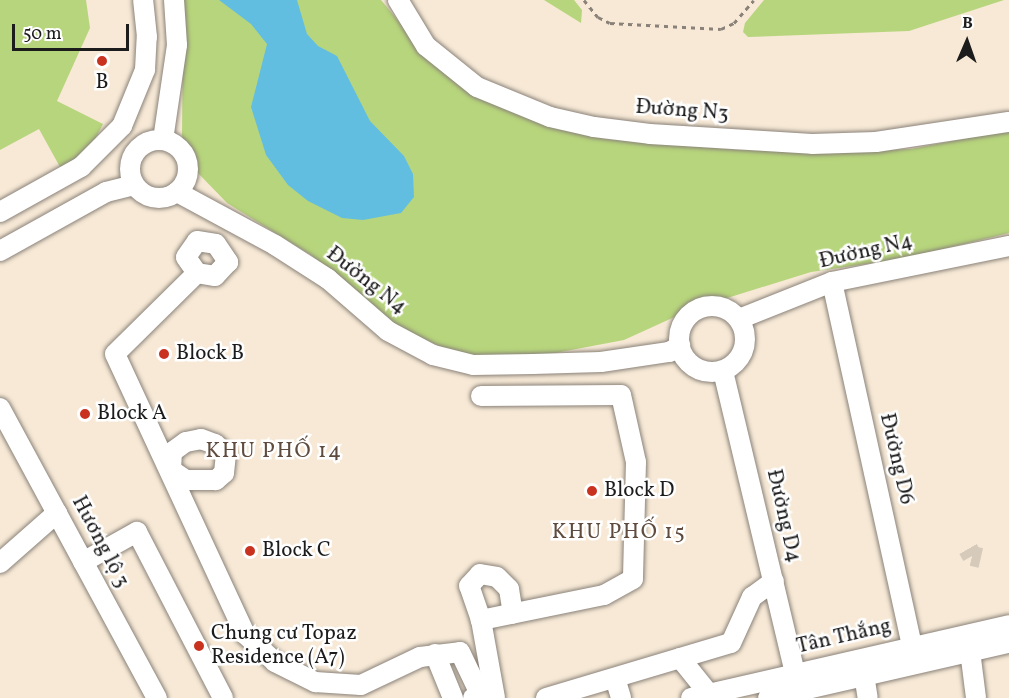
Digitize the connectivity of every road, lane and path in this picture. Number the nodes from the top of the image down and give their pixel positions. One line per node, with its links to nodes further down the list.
1 (143, 0): 10 (street)
2 (174, 0): 7 (street)
3 (398, 0): 6 (street, Đường N3)
4 (584, 0): 5 (path)
5 (754, 0)
6 (1009, 122)
7 (163, 140): 8 (street); 9 (street)
8 (134, 185): 9 (street); 13 (street)
9 (177, 192): 11 (street, Đường N4)
10 (0, 212)
11 (236, 222): 16 (street, Đường N4); 29 (street)
12 (1009, 246): 14 (street, Đường N4)
13 (0, 251)
14 (832, 282): 15 (street, Đường N4); 30 (street, Đường D6)
15 (739, 319): 16 (street); 17 (street)
16 (680, 346): 17 (street)
17 (723, 371): 23 (street, Đường D4)
18 (481, 396): 24 (street)
19 (0, 408): 20 (street, Hương lộ 3)
20 (57, 513): 21 (street, Hương lộ 3); 22 (street)
21 (83, 561): 36 (street, Hương lộ 3); 37 (street)
22 (0, 562)
23 (774, 582): 31 (street); 34 (street, Đường D4)
24 (513, 614): 25 (street); 25 (street)
25 (480, 620): 40 (street)
26 (1009, 625): 30 (street, Tân Thắng)
27 (1009, 643): 28 (street, Tân Thắng)
28 (970, 651): 30 (street, Tân Thắng); 45 (street)
29 (435, 654): 38 (street); 39 (street)
30 (914, 654): 32 (street, Tân Thắng)
31 (680, 658): 33 (street); 35 (street)
32 (863, 666): 34 (street, Tân Thắng); 44 (street)
33 (615, 678): 41 (street); 42 (street)
34 (807, 683): 35 (street, Tân Thắng); 43 (street, Tân Thắng)
35 (700, 696)
36 (157, 698)
37 (223, 698)
38 (453, 698)
39 (473, 698)
40 (495, 698)
41 (546, 698)
42 (621, 698)
43 (768, 698)
44 (868, 698)
45 (976, 698)

